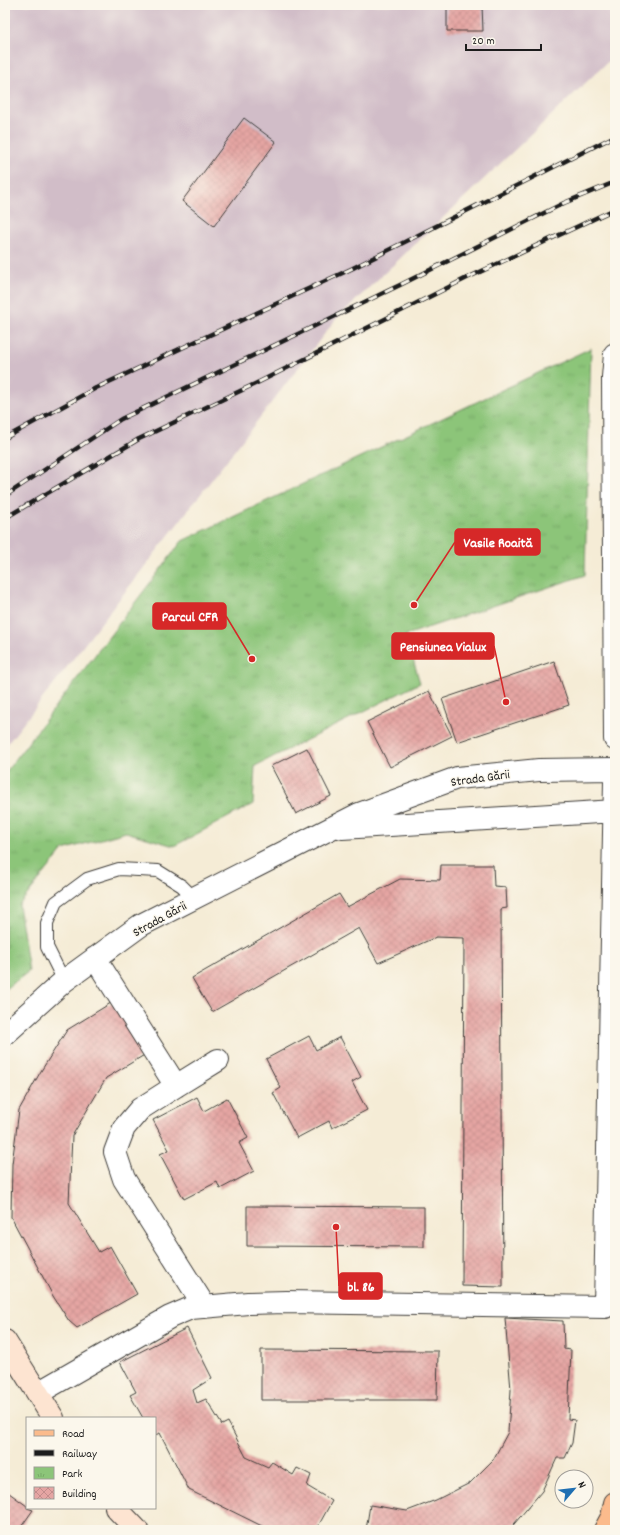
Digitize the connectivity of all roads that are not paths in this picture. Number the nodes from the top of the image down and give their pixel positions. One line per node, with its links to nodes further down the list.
1 (615, 354): 2 (street)
2 (615, 739)
3 (615, 769): 6 (street, Strada Gării)
4 (615, 780): 5 (street)
5 (615, 811): 6 (street, Strada Gării); 13 (street)
6 (330, 828): 7 (street, Strada Gării)
7 (194, 898): 8 (street, Strada Gării); 9 (lane)
8 (95, 958): 9 (street, Strada Gării); 12 (street)
9 (64, 981): 10 (street, Strada Gării)
10 (5, 1034)
11 (218, 1060): 12 (street)
12 (176, 1086): 13 (street)
13 (205, 1307): 15 (street)
14 (5, 1342): 15 (main road)
15 (38, 1393): 16 (main road)
16 (52, 1417)
17 (615, 1503): 20 (main road)
18 (117, 1509): 19 (main road)
19 (137, 1530)
20 (605, 1530)

